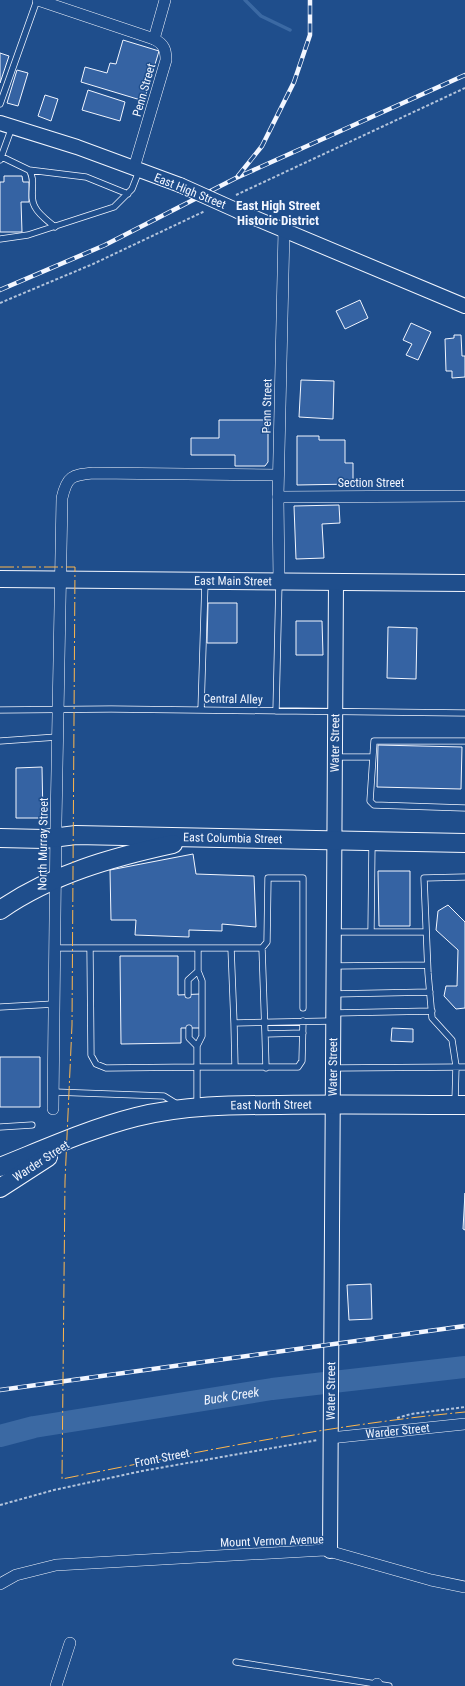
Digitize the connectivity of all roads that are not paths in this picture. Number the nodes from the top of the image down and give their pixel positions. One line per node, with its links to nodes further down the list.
1 (38, 0): 3 (street); 4 (lane)
2 (165, 0): 3 (street)
3 (154, 39): 7 (street, Penn Street)
4 (0, 104)
5 (6, 125): 6 (lane); 7 (street, East High Street)
6 (1, 158): 8 (lane)
7 (137, 169): 9 (lane); 11 (street, East High Street, bridge)
8 (29, 170): 9 (lane); 10 (lane)
9 (128, 194): 10 (lane)
10 (55, 227): 12 (lane)
11 (284, 230): 13 (street, East High Street); 14 (street, Penn Street)
12 (0, 239)
13 (465, 306)
14 (275, 475): 16 (street, Penn Street); 18 (street, North Murray Street)
15 (465, 496): 16 (street, Section Street)
16 (278, 497): 20 (street, Penn Street)
17 (0, 579): 18 (main road, East Main Street)
18 (60, 580): 19 (main road, East Main Street); 24 (street, North Murray Street)
19 (205, 581): 20 (main road, East Main Street); 25 (lane)
20 (279, 582): 21 (main road, East Main Street); 26 (lane)
21 (336, 582): 22 (main road, East Main Street); 27 (street, Water Street)
22 (465, 583)
23 (0, 710): 24 (lane, Central Alley)
24 (58, 710): 25 (lane, Central Alley); 29 (street, North Murray Street)
25 (201, 710): 26 (lane, Central Alley)
26 (276, 711): 27 (lane, Central Alley)
27 (335, 712): 28 (lane, Central Alley); 32 (street, Water Street)
28 (465, 713)
29 (57, 738): 31 (lane); 37 (street, North Murray Street)
30 (465, 741): 33 (lane)
31 (0, 742)
32 (335, 756): 33 (lane); 38 (street, Water Street)
33 (372, 758): 34 (lane)
34 (465, 808)
35 (202, 837): 37 (main road, East Columbia Street); 38 (main road, East Columbia Street); 42 (main road)
36 (0, 838): 37 (main road, East Columbia Street)
37 (56, 838): 42 (street, North Murray Street)
38 (334, 841): 39 (main road, East Columbia Street); 45 (street, Water Street)
39 (372, 842): 40 (main road, East Columbia Street); 44 (lane)
40 (465, 843)
41 (465, 877): 46 (lane)
42 (55, 879): 43 (main road); 47 (street, North Murray Street)
43 (0, 910)
44 (371, 931): 45 (lane); 46 (lane)
45 (333, 932): 53 (street, Water Street)
46 (426, 932): 52 (lane)
47 (55, 948): 50 (lane); 58 (street, North Murray Street)
48 (231, 948): 49 (lane); 51 (lane); 65 (lane)
49 (262, 948): 60 (lane); 64 (lane)
50 (90, 949): 51 (lane); 71 (lane)
51 (198, 949): 54 (lane)
52 (427, 965): 53 (lane); 55 (lane)
53 (333, 966): 56 (street, Water Street)
54 (198, 971): 57 (lane); 69 (lane)
55 (430, 992): 56 (lane); 61 (lane)
56 (333, 994): 62 (street, Water Street)
57 (188, 995)
58 (54, 1004): 59 (lane); 76 (street, North Murray Street)
59 (0, 1007)
60 (303, 1008)
61 (432, 1010): 62 (lane); 70 (lane)
62 (333, 1017): 63 (lane); 75 (street, Water Street)
63 (303, 1021): 64 (lane); 67 (lane)
64 (265, 1022): 65 (lane); 68 (lane)
65 (234, 1023): 73 (lane)
66 (189, 1028): 69 (lane)
67 (303, 1033): 68 (lane); 74 (lane)
68 (265, 1034): 74 (lane)
69 (196, 1046): 71 (lane)
70 (456, 1066): 72 (lane); 75 (lane); 78 (lane)
71 (197, 1067): 73 (lane); 79 (lane)
72 (465, 1067)
73 (235, 1068): 74 (lane)
74 (266, 1068)
75 (332, 1068): 77 (street, Water Street)
76 (54, 1092): 79 (lane); 80 (street, North Murray Street)
77 (332, 1104): 78 (main road, East North Street); 79 (main road, East North Street); 87 (street, Water Street)
78 (460, 1105)
79 (191, 1107): 83 (main road, East North Street)
80 (54, 1109)
81 (32, 1124): 82 (lane)
82 (0, 1127)
83 (82, 1135): 84 (main road); 85 (main road, Warder Street)
84 (0, 1167)
85 (0, 1188)
86 (465, 1424): 87 (street, Warder Street)
87 (330, 1438): 88 (street, Water Street)
88 (330, 1551): 89 (street, Mount Vernon Avenue); 90 (street, Mount Vernon Avenue)
89 (0, 1584)
90 (465, 1587)
91 (70, 1642): 94 (street)
92 (236, 1662): 93 (lane)
93 (377, 1685): 95 (lane)
94 (56, 1686)
95 (389, 1686)

